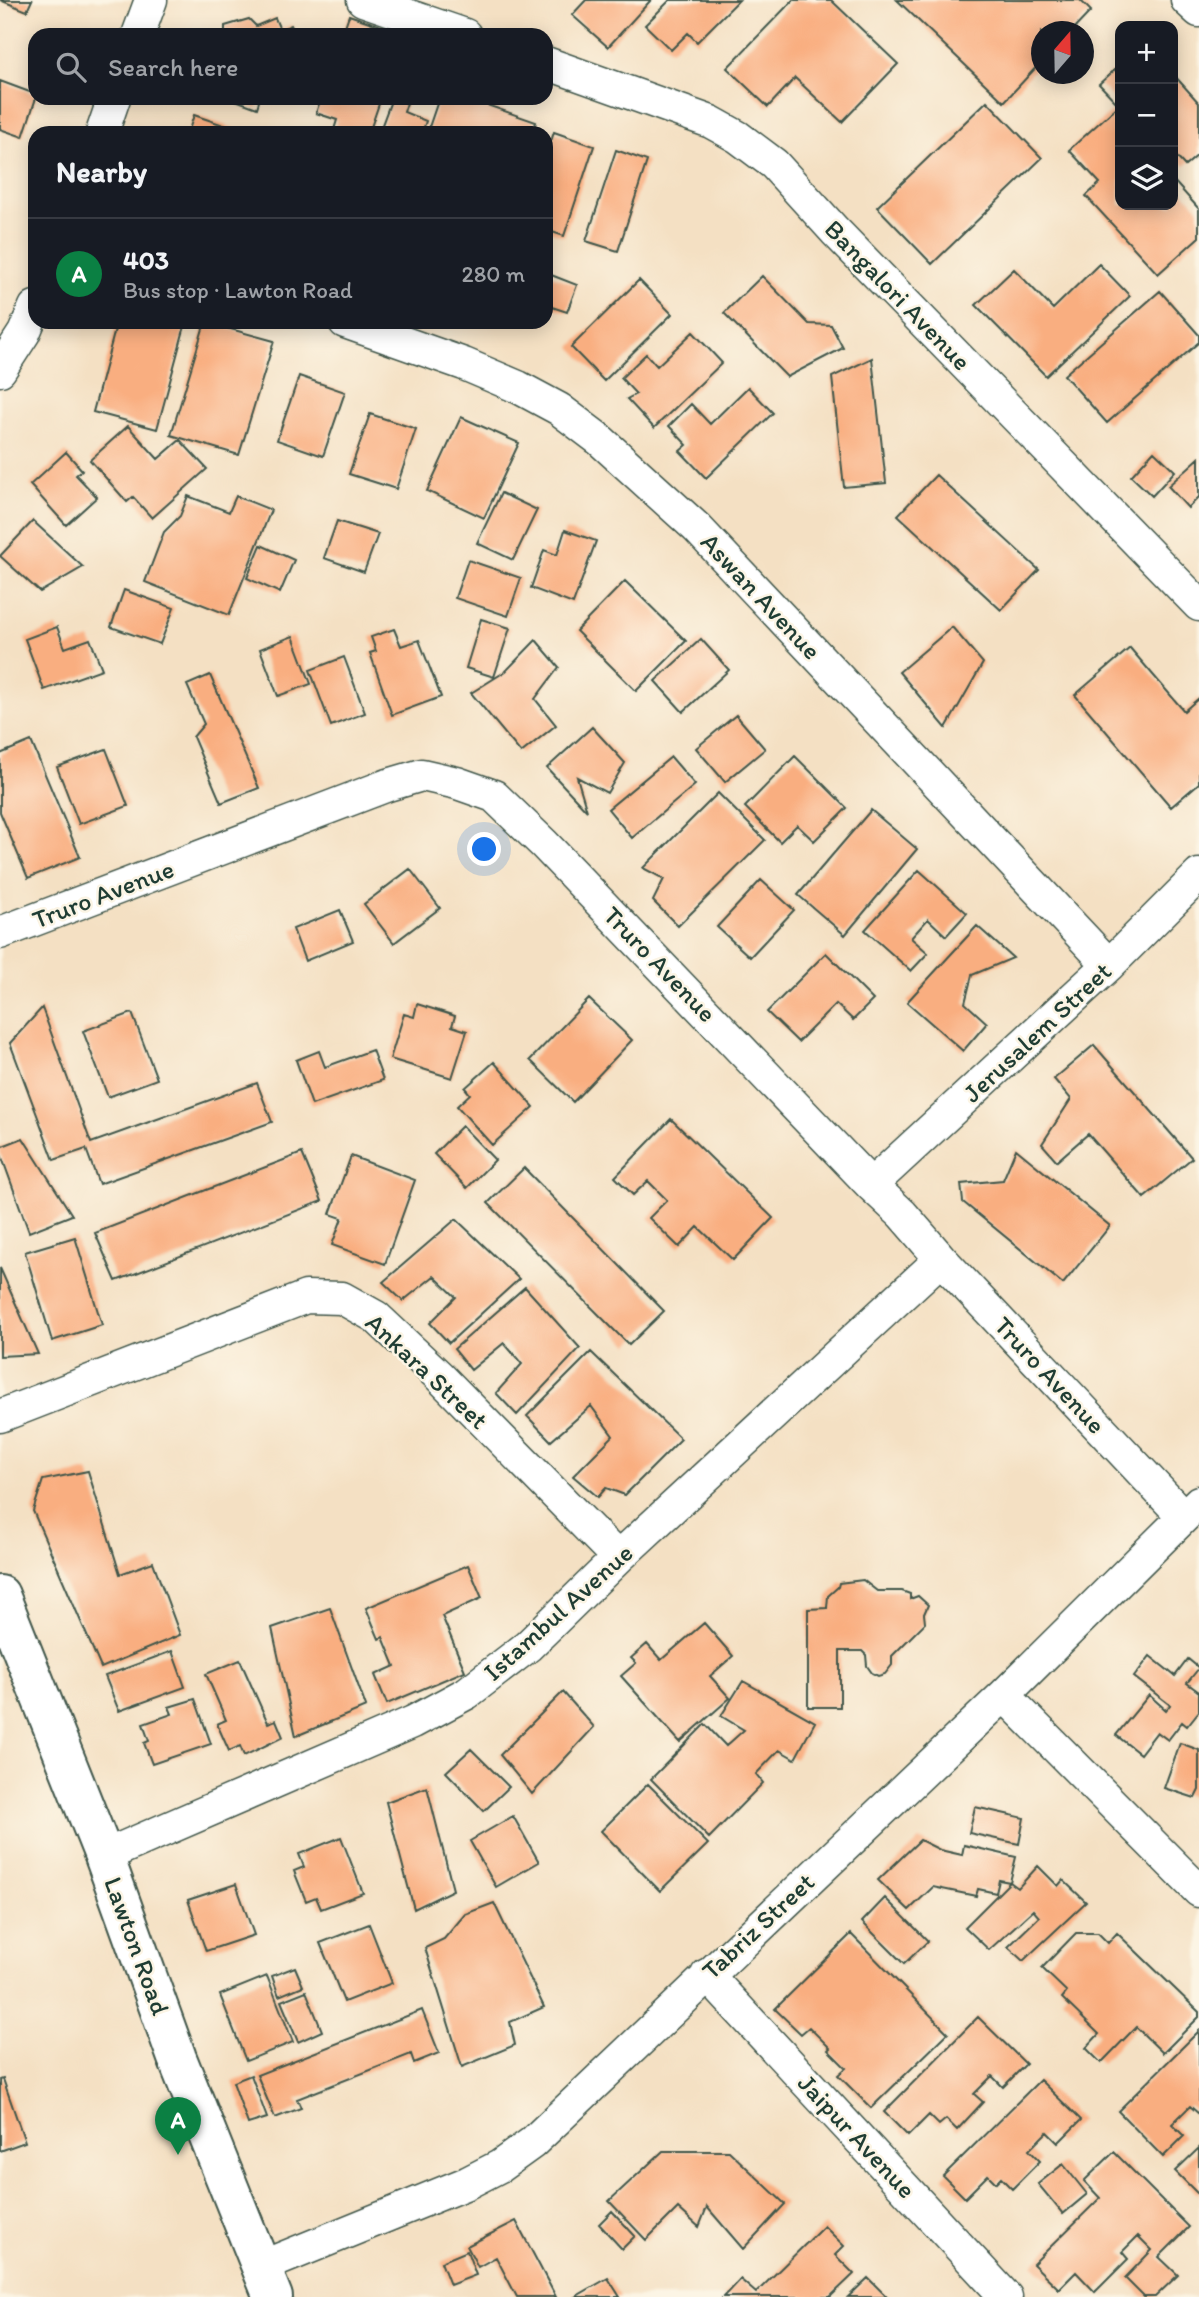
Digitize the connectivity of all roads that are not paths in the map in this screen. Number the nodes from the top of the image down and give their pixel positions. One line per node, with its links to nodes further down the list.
1 (151, 0): 5 (street)
2 (363, 0): 6 (street)
3 (1187, 0): 4 (street)
4 (1199, 11)
5 (141, 28)
6 (444, 28)
7 (553, 66): 13 (street, Bangalori Avenue)
8 (112, 105): 9 (street)
9 (104, 126)
10 (28, 324): 12 (street)
11 (365, 329): 16 (street, Aswan Avenue)
12 (0, 370)
13 (1199, 605)
14 (1199, 875): 16 (street, Jerusalem Street)
15 (0, 933): 17 (street, Truro Avenue)
16 (1109, 965): 17 (street, Jerusalem Street)
17 (871, 1185): 18 (street, Truro Avenue)
18 (940, 1259): 20 (street, Truro Avenue); 21 (street, Istambul Avenue)
19 (0, 1416): 21 (street, Ankara Street)
20 (1191, 1509): 23 (street, Tabriz Street)
21 (618, 1558): 24 (street, Istambul Avenue)
22 (0, 1595): 24 (street, Lawton Road)
23 (1004, 1695): 25 (street); 26 (street, Tabriz Street)
24 (104, 1856): 27 (street, Lawton Road)
25 (1199, 1891)
26 (707, 1975): 27 (street, Tabriz Street); 28 (street, Jaipur Avenue)
27 (267, 2282)
28 (1006, 2297)

